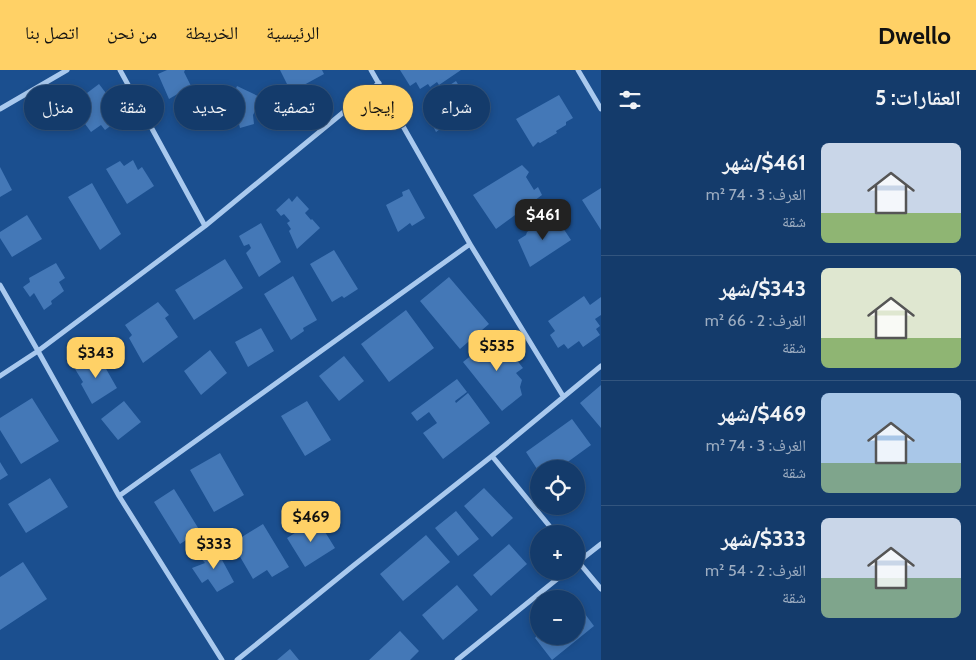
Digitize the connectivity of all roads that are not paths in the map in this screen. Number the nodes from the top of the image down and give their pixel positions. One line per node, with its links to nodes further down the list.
1 (67, 70): 6 (street)
2 (120, 70): 8 (street)
3 (371, 70): 5 (street)
4 (578, 70): 7 (street)
5 (379, 83): 8 (street); 9 (street)
6 (0, 109)
7 (601, 109)
8 (205, 226): 11 (street)
9 (470, 244): 14 (street); 16 (street)
10 (0, 285): 11 (street)
11 (38, 351): 13 (street); 16 (street)
12 (601, 366): 14 (street)
13 (0, 376)
14 (563, 396): 15 (street)
15 (492, 456): 17 (street); 24 (street)
16 (119, 496): 23 (street)
17 (549, 525)
18 (601, 544): 19 (street)
19 (585, 555)
20 (585, 570): 22 (street)
21 (555, 580): 25 (street)
22 (601, 589)
23 (222, 660)
24 (237, 660)
25 (457, 660)

